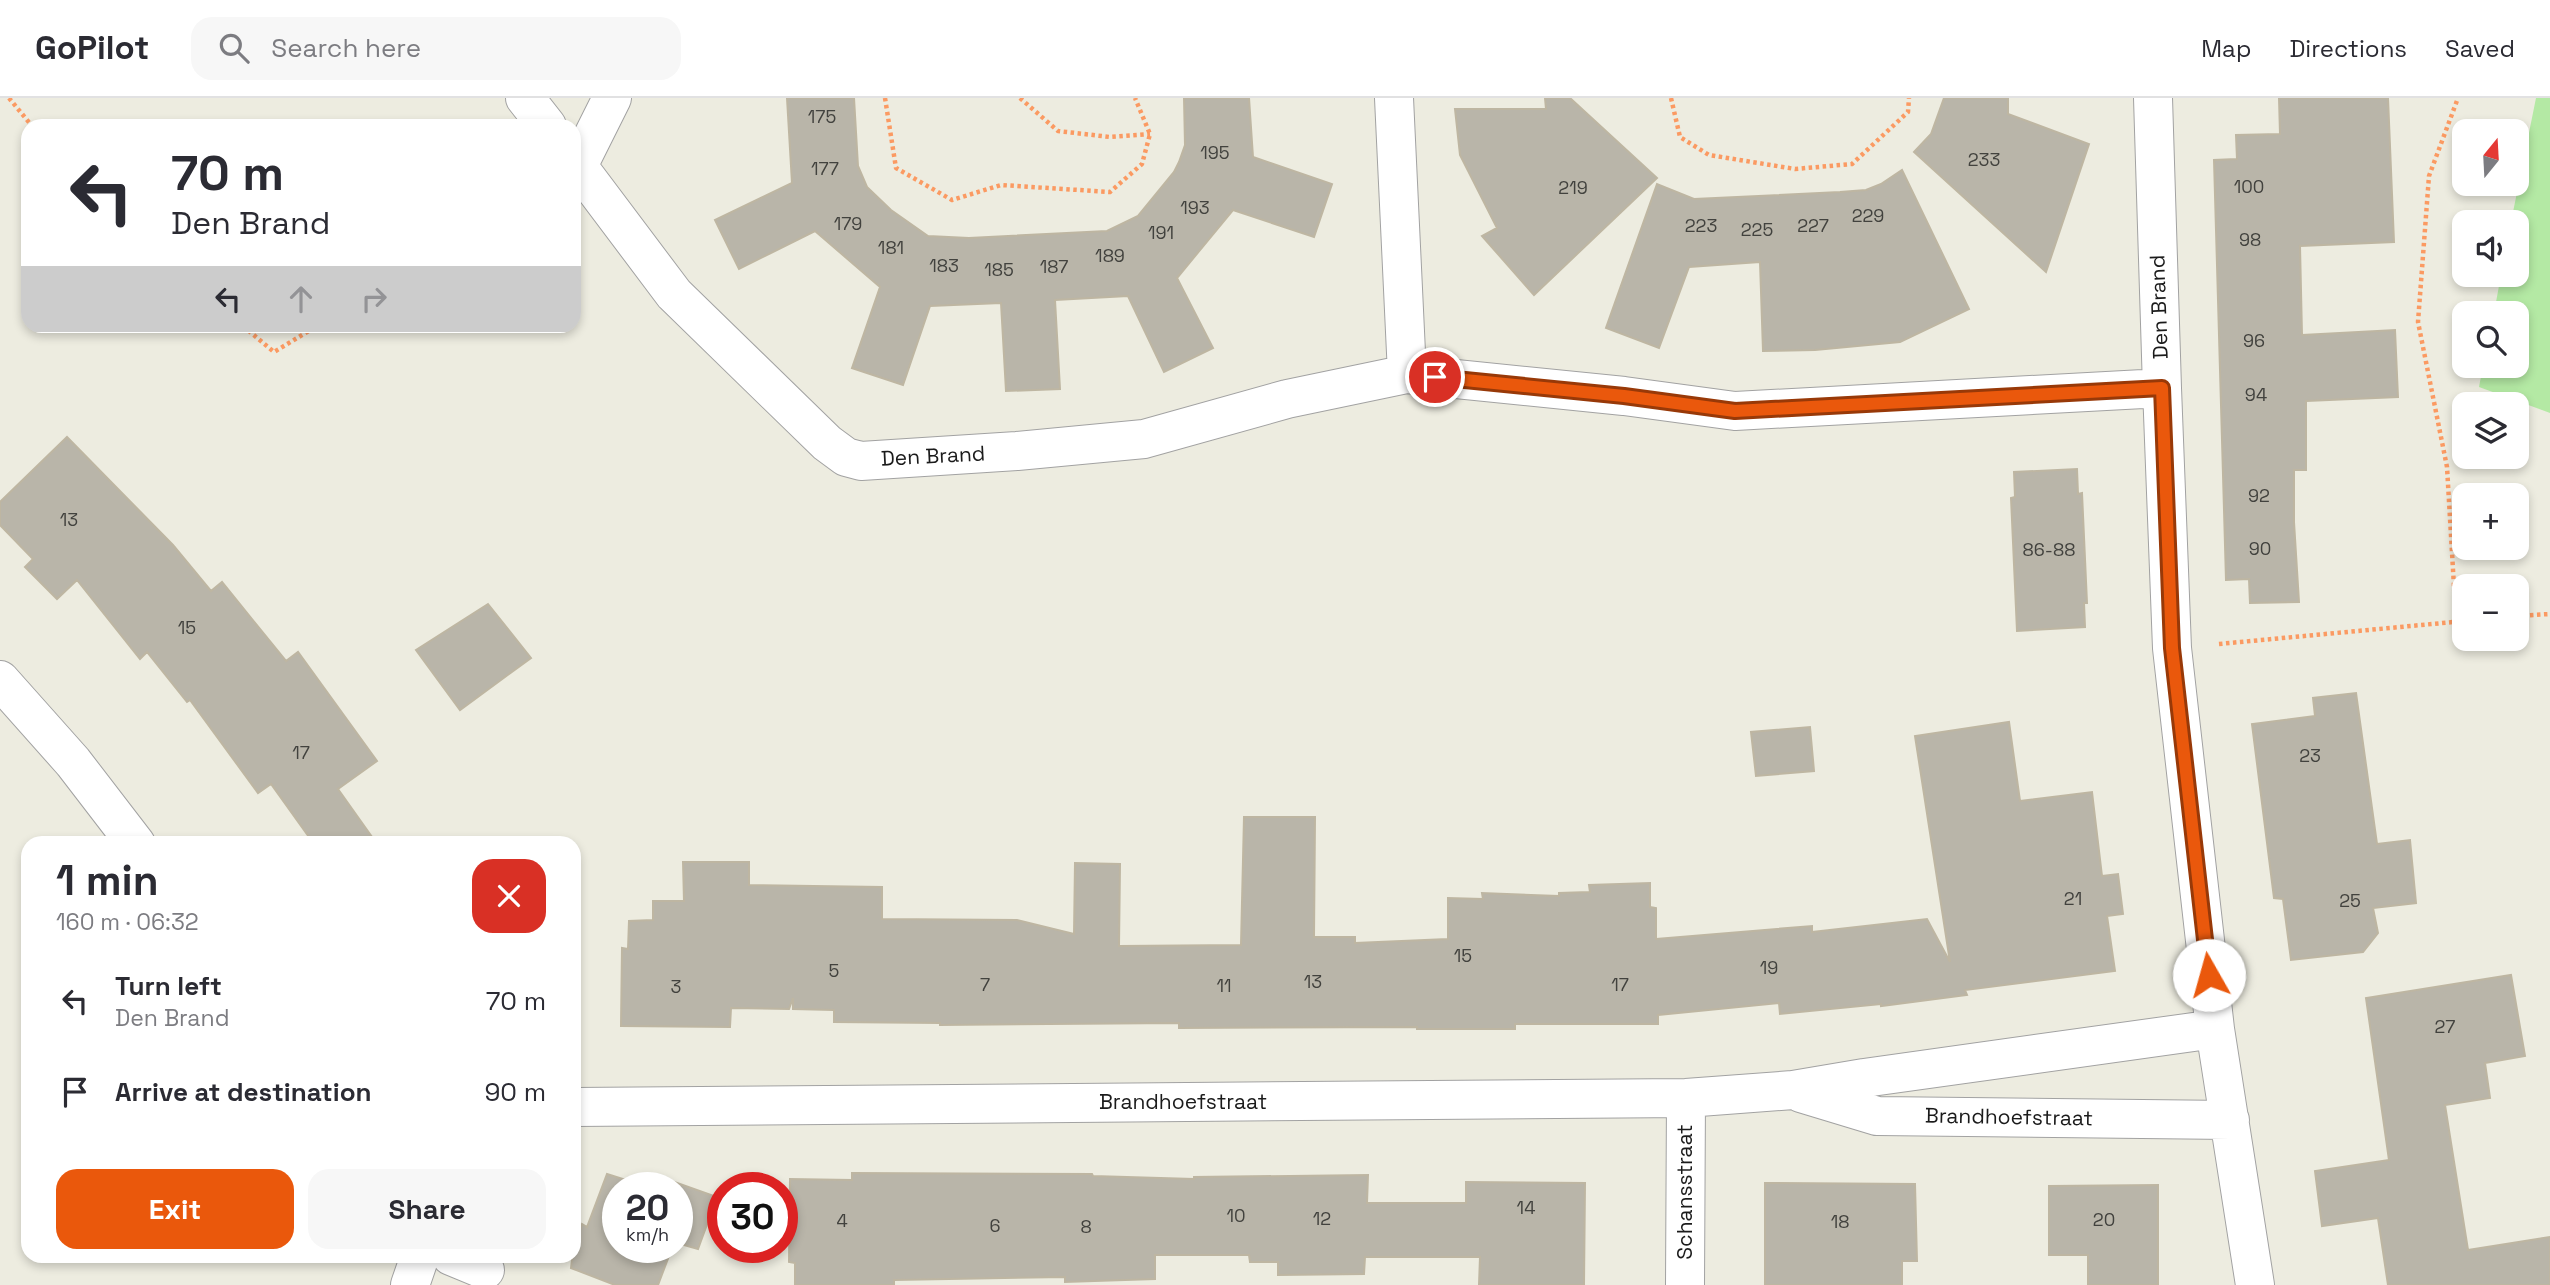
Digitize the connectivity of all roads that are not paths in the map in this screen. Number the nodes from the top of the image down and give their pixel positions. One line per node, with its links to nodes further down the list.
1 (525, 98): 5 (street)
2 (612, 98): 6 (street, Den Brand)
3 (1394, 98): 8 (street)
4 (2153, 98): 9 (street, Den Brand)
5 (542, 119)
6 (581, 155)
7 (581, 171): 8 (street, Den Brand)
8 (1408, 374): 9 (street, Den Brand)
9 (2162, 388): 12 (street)
10 (0, 680): 11 (street)
11 (130, 836)
12 (2216, 1029): 13 (street, Brandhoefstraat); 16 (street)
13 (1793, 1090): 14 (street, Brandhoefstraat); 16 (street, Brandhoefstraat)
14 (1686, 1098): 15 (street, Brandhoefstraat); 19 (street, Schansstraat)
15 (581, 1107)
16 (2230, 1120): 20 (street)
17 (418, 1263): 18 (street)
18 (410, 1285)
19 (1685, 1285)
20 (2255, 1285)

